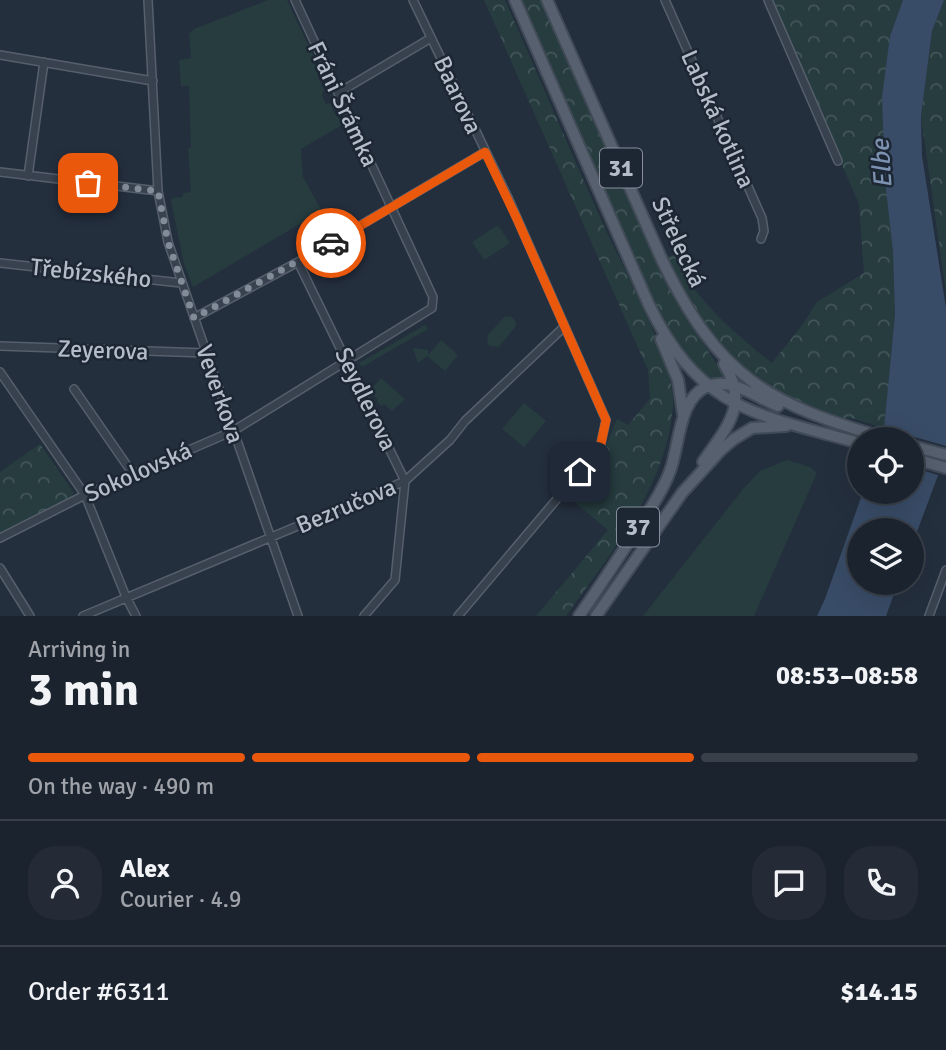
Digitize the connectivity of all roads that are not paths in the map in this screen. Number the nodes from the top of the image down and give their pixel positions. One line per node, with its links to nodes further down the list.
1 (148, 0): 11 (street, Veverkova)
2 (295, 0): 12 (street, Fráni Šrámka)
3 (413, 0): 8 (street, Baarova)
4 (515, 0): 23 (main road, 31)
5 (547, 0): 26 (main road, Střelecká / 31)
6 (665, 0): 19 (street, Labská kotlina)
7 (768, 0): 14 (street)
8 (431, 38): 12 (street); 13 (street, Baarova)
9 (0, 55): 10 (street)
10 (44, 62): 11 (street); 16 (street)
11 (153, 81): 17 (street, Veverkova)
12 (338, 93): 18 (street, Fráni Šrámka)
13 (485, 152): 18 (street); 25 (street, Baarova)
14 (838, 160)
15 (0, 172): 16 (street)
16 (28, 176): 17 (street)
17 (158, 191): 22 (street, Veverkova)
18 (392, 208): 20 (street); 29 (street, Fráni Šrámka)
19 (761, 239)
20 (298, 262): 24 (street); 29 (street, Seydlerova)
21 (0, 263): 22 (street, Třebízského)
22 (181, 283): 24 (street, Veverkova)
23 (649, 305): 31 (main road, 31); 37 (main road)
24 (194, 318): 28 (street, Veverkova)
25 (564, 327): 46 (street, Bezručova); 59 (street, Baarova)
26 (703, 332): 32 (main road); 35 (main road, Střelecká / 31)
27 (0, 346): 28 (street, Zeyerova)
28 (206, 353): 38 (street, Veverkova)
29 (346, 360): 38 (street, Sokolovská); 46 (street, Seydlerova)
30 (0, 372): 48 (street)
31 (708, 386): 32 (main road); 34 (main road, 31); 37 (main road)
32 (735, 386): 34 (main road); 35 (main road)
33 (74, 389): 45 (street)
34 (736, 404): 39 (main road, 31); 47 (main road)
35 (829, 422): 36 (main road, 31)
36 (847, 427)
37 (681, 430): 60 (main road, 37)
38 (233, 431): 45 (street, Sokolovská); 50 (street, Veverkova)
39 (819, 432): 40 (main road, 31); 47 (main road)
40 (847, 440)
41 (924, 449): 42 (main road)
42 (946, 455)
43 (924, 462): 44 (main road)
44 (946, 468)
45 (134, 474): 48 (street, Sokolovská)
46 (405, 481): 50 (street, Bezručova); 58 (street, Seydlerova)
47 (682, 493): 61 (main road, 37)
48 (85, 495): 49 (street, Sokolovská); 53 (street)
49 (0, 538)
50 (271, 538): 53 (street, Bezručova); 57 (street, Veverkova)
51 (0, 570): 54 (street)
52 (946, 570): 62 (street)
53 (126, 597): 55 (street, Bezručova); 56 (street)
54 (30, 616)
55 (83, 616)
56 (136, 616)
57 (298, 616)
58 (364, 616)
59 (458, 616)
60 (579, 616)
61 (596, 616)
62 (929, 616)

